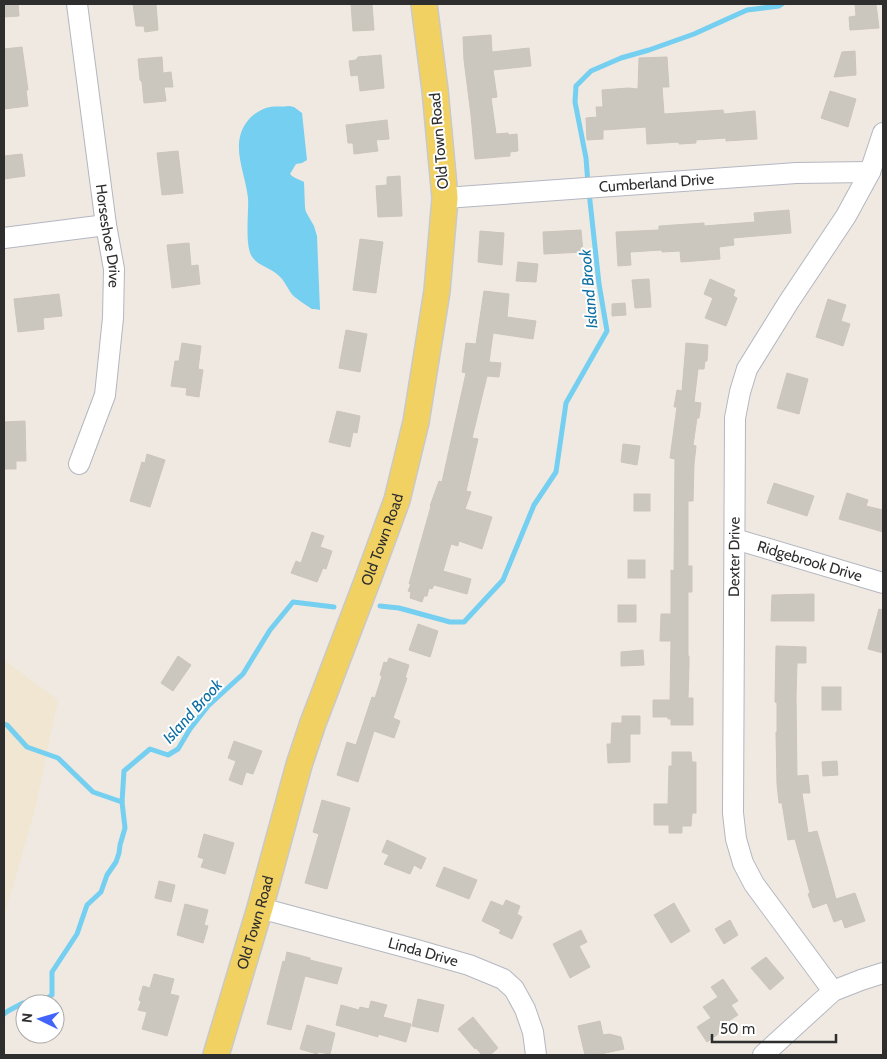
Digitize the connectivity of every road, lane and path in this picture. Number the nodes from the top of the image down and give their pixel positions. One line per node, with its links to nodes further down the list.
1 (77, 4): 6 (street, Horseshoe Drive)
2 (424, 4): 5 (main road, Old Town Road)
3 (883, 133): 4 (street, Dexter Drive)
4 (870, 172): 5 (street, Cumberland Drive); 9 (street, Dexter Drive)
5 (445, 198): 11 (main road, Old Town Road)
6 (106, 225): 7 (street); 8 (street, Horseshoe Drive)
7 (4, 238)
8 (79, 464)
9 (735, 539): 10 (street, Ridgebrook Drive); 13 (street, Dexter Drive)
10 (883, 583)
11 (260, 908): 14 (main road, Old Town Road); 15 (street, Linda Drive)
12 (883, 973): 13 (street)
13 (833, 991): 16 (street)
14 (216, 1055)
15 (536, 1055)
16 (764, 1055)

